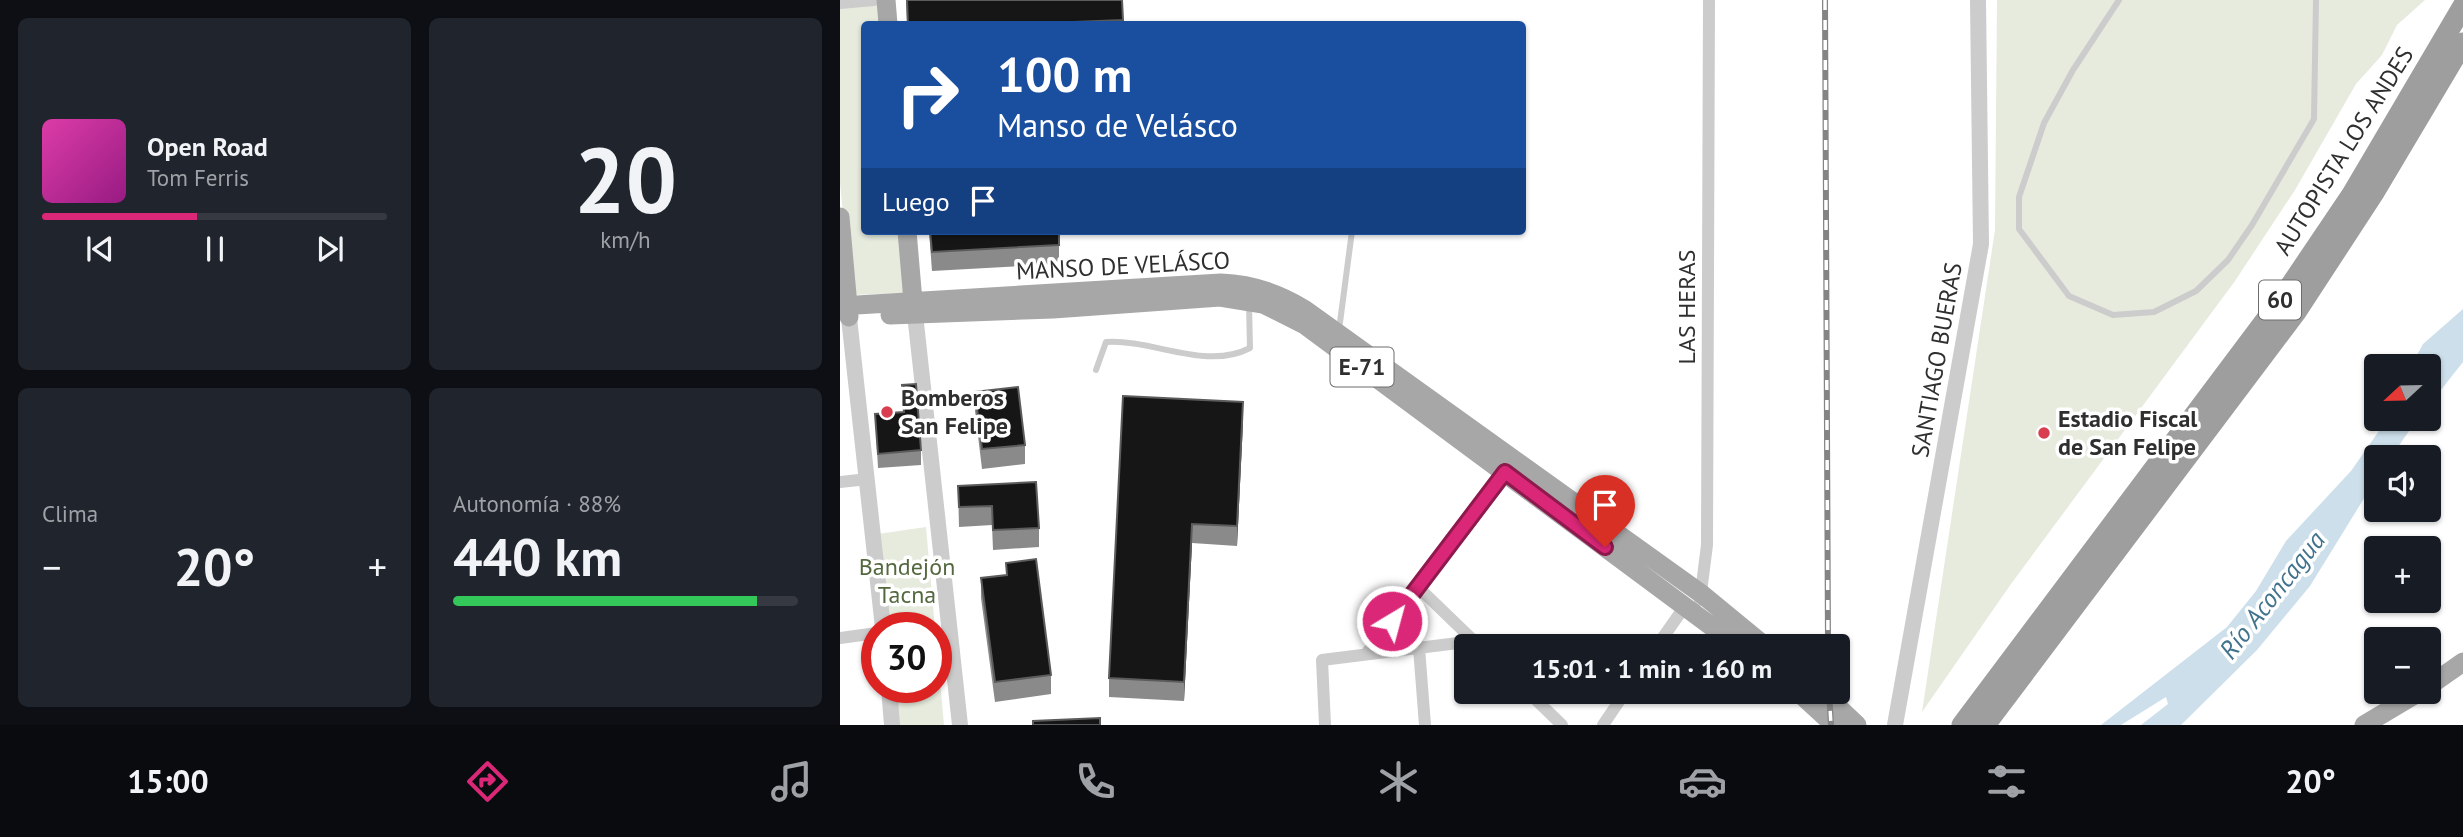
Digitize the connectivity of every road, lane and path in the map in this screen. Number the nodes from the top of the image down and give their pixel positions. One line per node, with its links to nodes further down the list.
1 (874, 0): 7 (street)
2 (886, 0): 9 (main road)
3 (1709, 0): 23 (street, LAS HERAS)
4 (1978, 0): 51 (street, SANTIAGO BUERAS)
5 (2119, 0): 6 (lane)
6 (2316, 0)
7 (840, 3)
8 (2463, 6): 36 (highway, AUTOPISTA LOS ANDES / 60)
9 (888, 21)
10 (2463, 43): 36 (highway, AUTOPISTA LOS ANDES / 60)
11 (840, 217): 16 (main road)
12 (907, 235): 15 (main road)
13 (1351, 235): 17 (lane)
14 (1248, 300): 15 (main road, MANSO DE VELÁSCO / E-71); 18 (lane); 19 (main road, MANSO DE VELÁSCO / E-71)
15 (914, 307): 16 (main road, E-71); 17 (main road, MANSO DE VELÁSCO / E-71); 44 (street)
16 (844, 312): 20 (street)
17 (1338, 334): 23 (main road, MANSO DE VELÁSCO / E-71)
18 (1096, 370)
19 (1505, 472): 22 (street); 24 (main road, MANSO DE VELÁSCO / E-71)
20 (868, 479): 21 (street); 25 (street)
21 (840, 482)
22 (1418, 587): 26 (street); 34 (street)
23 (1703, 595): 24 (street, LAS HERAS); 29 (main road, MANSO DE VELÁSCO / E-71)
24 (1690, 610): 27 (street, LAS HERAS); 28 (main road, MANSO DE VELÁSCO / E-71)
25 (881, 612)
26 (1468, 634)
27 (1668, 634)
28 (1722, 634)
29 (1750, 634)
30 (861, 635): 31 (street)
31 (840, 638)
32 (1454, 645): 33 (street)
33 (1419, 648): 34 (street); 46 (street)
34 (1366, 654): 45 (street)
35 (2463, 662): 37 (main road)
36 (2009, 678): 52 (highway, AUTOPISTA LOS ANDES / 60); 53 (highway, AUTOPISTA LOS ANDES / 60)
37 (2441, 678)
38 (890, 703): 43 (street)
39 (1540, 704): 47 (street)
40 (1617, 704): 48 (street)
41 (2399, 704): 54 (main road)
42 (1819, 705): 49 (main road); 50 (main road)
43 (892, 725)
44 (960, 725)
45 (1325, 725)
46 (1425, 725)
47 (1562, 725)
48 (1603, 725)
49 (1834, 725)
50 (1857, 725)
51 (1895, 725)
52 (1962, 725)
53 (1985, 725)
54 (2364, 725)

